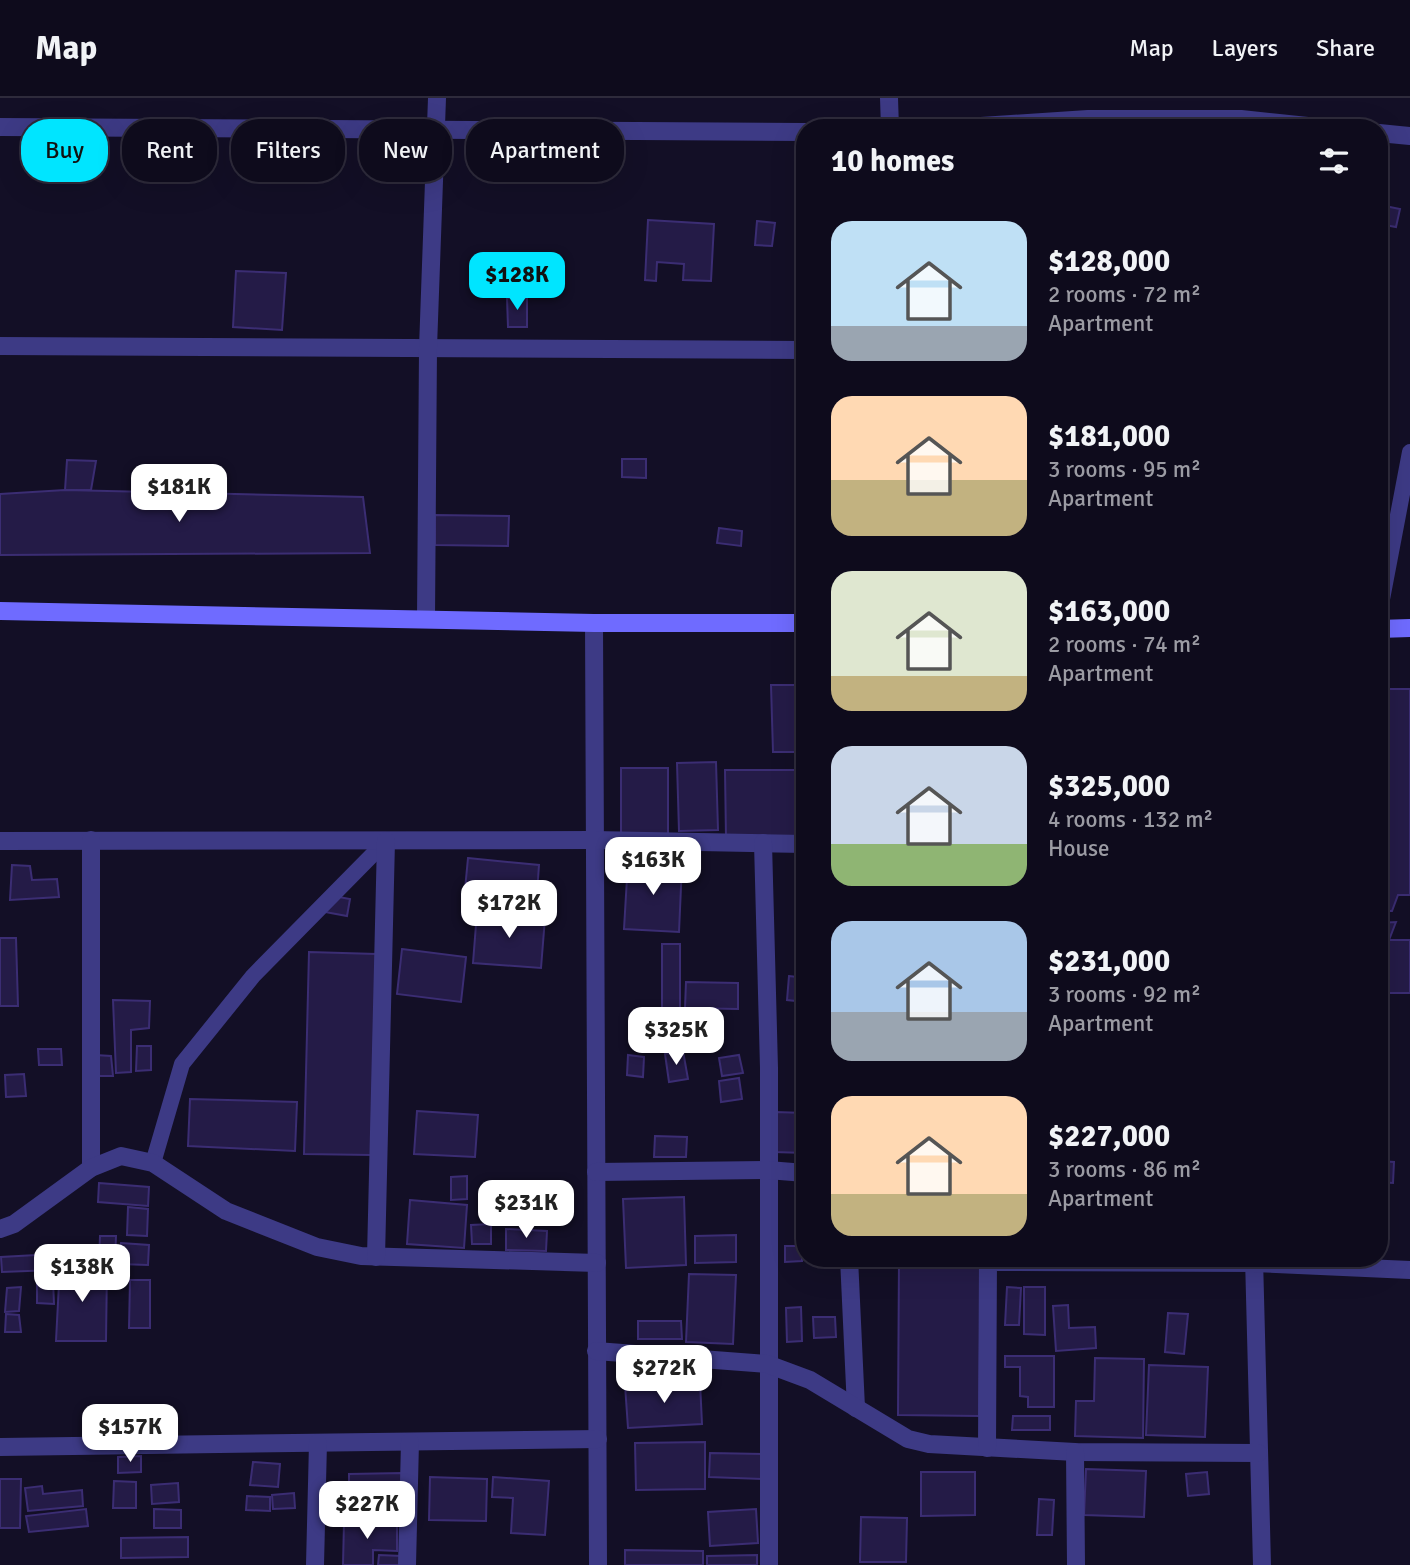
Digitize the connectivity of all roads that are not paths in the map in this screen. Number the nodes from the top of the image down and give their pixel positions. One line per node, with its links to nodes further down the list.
1 (437, 98): 3 (street)
2 (889, 98): 4 (street)
3 (438, 119)
4 (890, 119)
5 (1088, 119): 6 (street)
6 (1186, 119)
7 (1186, 119): 8 (street)
8 (1241, 119)
9 (0, 127): 10 (street)
10 (359, 130)
11 (452, 131): 12 (street)
12 (796, 132)
13 (1388, 134): 14 (street)
14 (1410, 136)
15 (436, 182): 17 (street)
16 (0, 346): 17 (street)
17 (428, 348): 18 (street); 22 (street)
18 (796, 350)
19 (1410, 452): 20 (lane)
20 (1388, 568)
21 (0, 611): 22 (street)
22 (426, 619): 23 (street)
23 (594, 623): 24 (street); 28 (street)
24 (796, 623)
25 (1410, 628): 26 (street)
26 (1388, 629)
27 (92, 839): 29 (street); 30 (street); 34 (street)
28 (594, 840): 30 (street); 31 (street); 36 (street)
29 (0, 841)
30 (386, 841): 33 (lane); 39 (street)
31 (762, 843): 32 (street); 35 (street)
32 (796, 844)
33 (153, 1163): 34 (street); 39 (street)
34 (91, 1168): 38 (street)
35 (768, 1170): 36 (street); 37 (street); 47 (street)
36 (596, 1172): 40 (street)
37 (796, 1172)
38 (0, 1229)
39 (376, 1256): 40 (street)
40 (597, 1263): 46 (street)
41 (849, 1267): 48 (street)
42 (989, 1267): 53 (street)
43 (1254, 1267): 55 (street)
44 (1358, 1267): 45 (street)
45 (1410, 1270)
46 (596, 1351): 47 (street); 49 (street)
47 (767, 1364): 48 (street); 59 (street)
48 (856, 1408): 53 (street)
49 (598, 1439): 50 (street); 58 (street)
50 (410, 1442): 51 (street); 57 (street)
51 (318, 1443): 52 (street); 56 (street)
52 (0, 1447)
53 (987, 1448): 54 (street)
54 (1075, 1452): 55 (street); 60 (street)
55 (1258, 1453): 61 (street)
56 (315, 1565)
57 (407, 1565)
58 (598, 1565)
59 (769, 1565)
60 (1076, 1565)
61 (1262, 1565)

